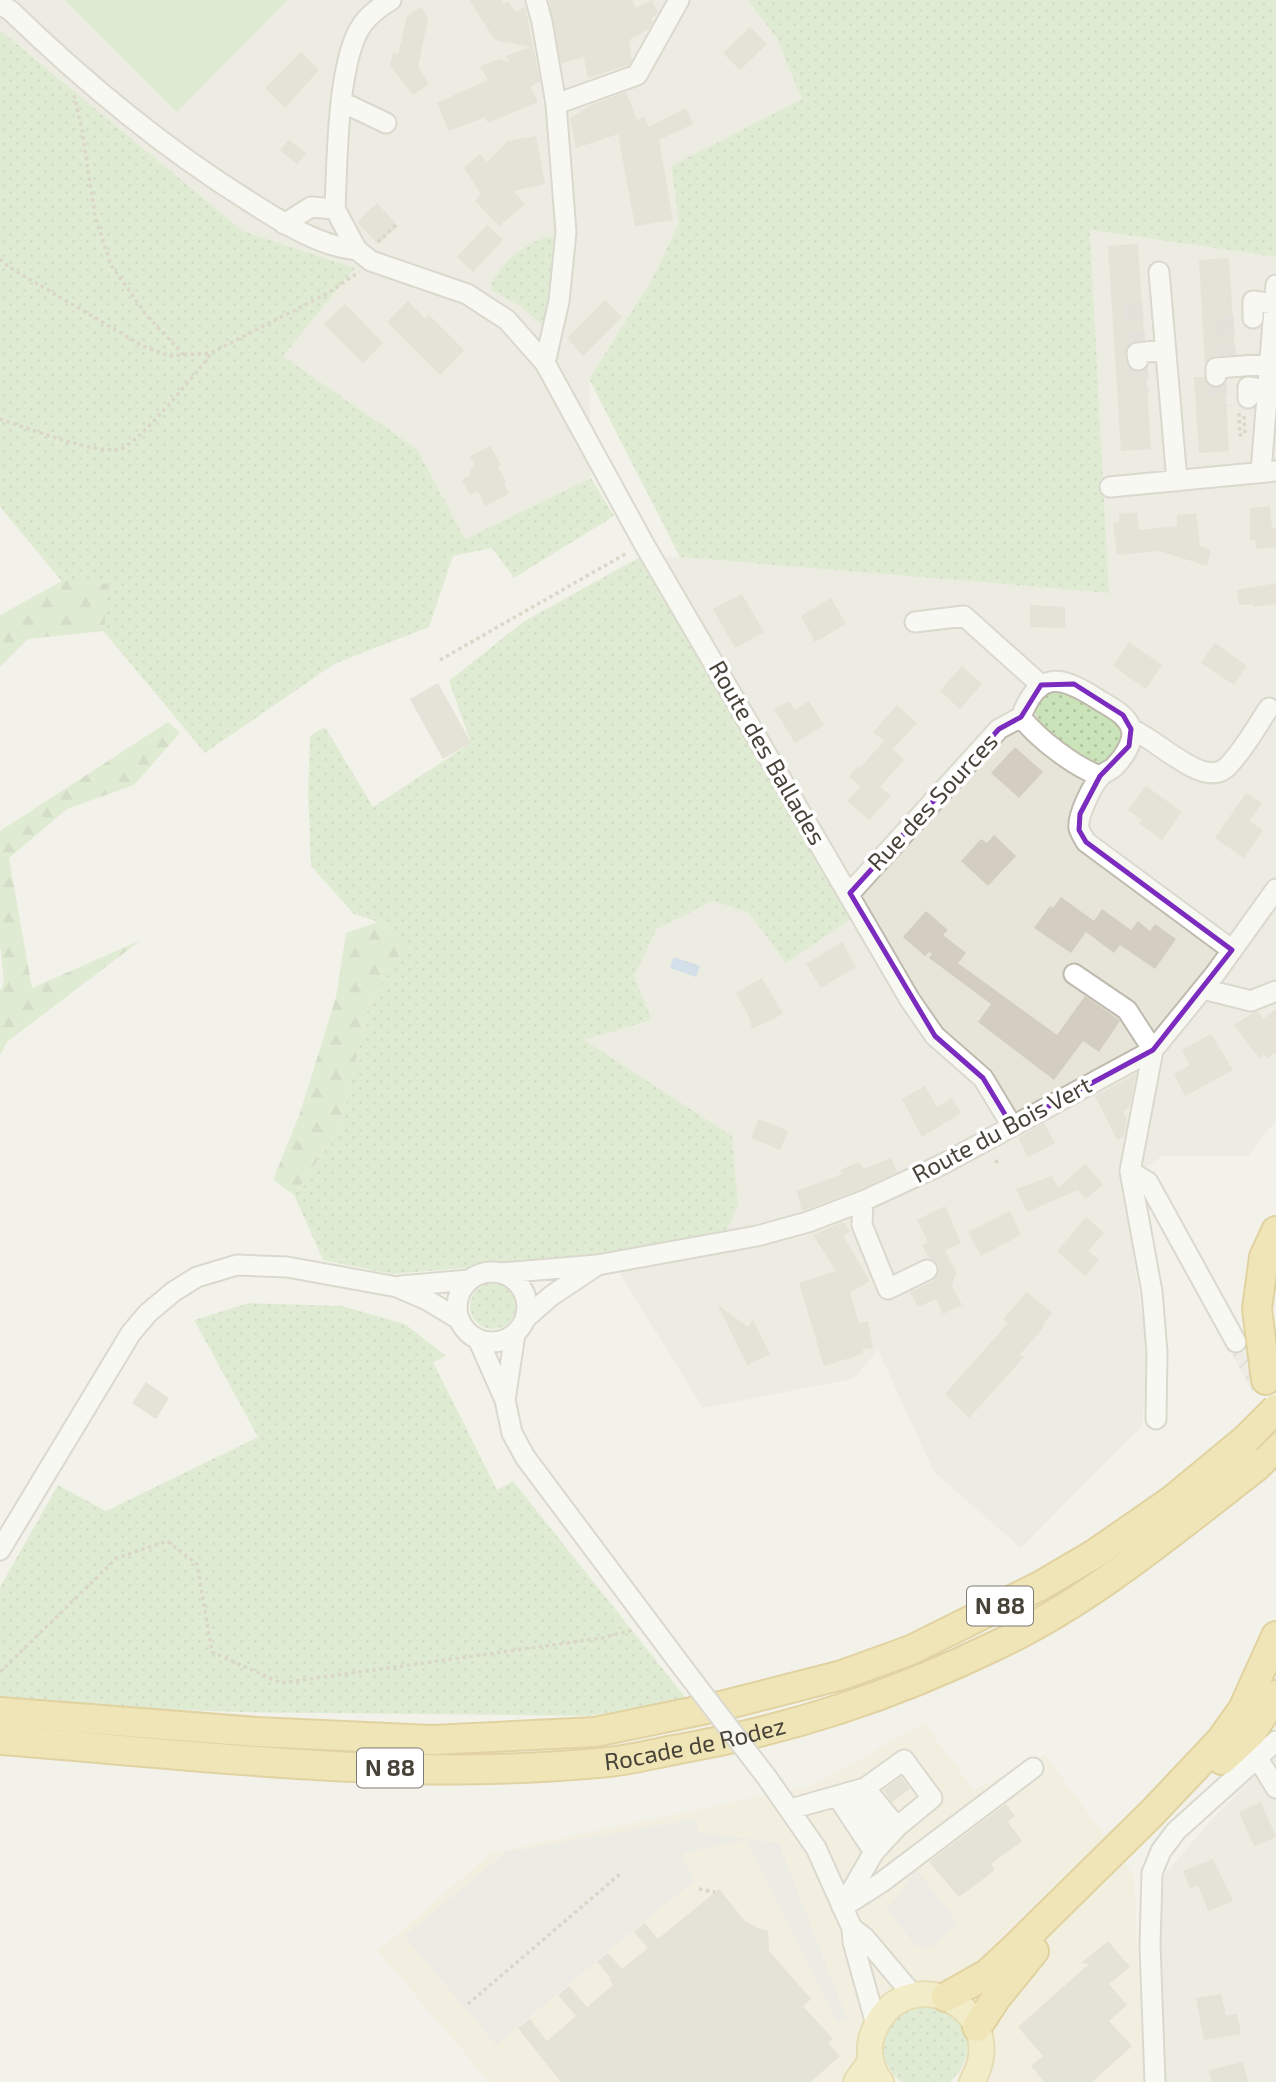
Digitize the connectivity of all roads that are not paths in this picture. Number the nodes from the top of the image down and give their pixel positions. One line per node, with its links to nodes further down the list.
1 (391, 0): 5 (street)
2 (536, 0): 6 (street)
3 (679, 0): 6 (street)
4 (10, 5): 9 (street, Route des Ballades)
5 (342, 102): 7 (street); 8 (street)
6 (556, 104): 16 (street)
7 (386, 123)
8 (335, 209): 9 (street); 10 (street)
9 (284, 224): 10 (street, Route des Ballades)
10 (364, 255): 16 (street, Route des Ballades)
11 (1158, 272): 14 (street)
12 (1275, 294): 13 (street); 17 (street)
13 (1253, 318)
14 (1166, 350): 15 (street); 22 (street)
15 (1137, 353)
16 (545, 363): 31 (street, Route des Ballades)
17 (1270, 364): 18 (street); 19 (street)
18 (1224, 368)
19 (1268, 390): 20 (street); 21 (street)
20 (1248, 398)
21 (1269, 472): 22 (street)
22 (1177, 481): 23 (street)
23 (1110, 486)
24 (915, 622): 25 (street)
25 (1041, 685): 27 (street, Rue des Sources); 28 (street)
26 (1269, 708): 28 (street)
27 (1021, 717): 29 (street, Rue des Sources); 31 (street, Rue des Sources)
28 (1131, 729): 29 (street)
29 (1100, 776): 32 (street)
30 (1276, 890): 32 (street, Route du Bois Vert)
31 (850, 893): 37 (street, Route des Ballades)
32 (1232, 950): 34 (street, Route du Bois Vert)
33 (1074, 974): 36 (street)
34 (1203, 989): 35 (street); 36 (street, Route du Bois Vert)
35 (1276, 992)
36 (1153, 1049): 37 (street, Route du Bois Vert); 38 (street)
37 (1012, 1126): 39 (street, Route du Bois Vert)
38 (1130, 1171): 49 (street); 53 (street)
39 (863, 1201): 41 (street, Route du Bois Vert); 42 (street)
40 (1276, 1231): 50 (highway)
41 (597, 1265): 43 (street); 47 (street)
42 (927, 1270)
43 (501, 1273): 44 (street); 47 (street)
44 (469, 1280): 45 (street); 46 (street)
45 (397, 1287): 46 (street); 55 (street)
46 (460, 1321): 48 (street)
47 (520, 1326): 48 (street); 51 (street)
48 (478, 1339): 51 (street)
49 (1236, 1342)
50 (1266, 1380)
51 (505, 1399): 65 (street, bridge)
52 (1276, 1409): 58 (highway, Rocade de Rodez / N 88, bridge)
53 (1156, 1419)
54 (1276, 1447): 59 (highway, Rocade de Rodez / N 88)
55 (0, 1550)
56 (1276, 1636): 70 (highway)
57 (1276, 1695): 72 (highway)
58 (0, 1712)
59 (0, 1740)
60 (1276, 1741): 61 (street)
61 (1257, 1757): 63 (street); 76 (street)
62 (1033, 1768): 67 (street)
63 (1276, 1788)
64 (851, 1792): 65 (street); 66 (street); 66 (street); 66 (street)
65 (791, 1809): 67 (street)
66 (885, 1840): 67 (street)
67 (842, 1907): 68 (street)
68 (852, 1928): 69 (street); 71 (street)
69 (913, 1995): 70 (main road); 71 (main road)
70 (946, 1997): 72 (main road)
71 (876, 2024): 73 (main road)
72 (977, 2026): 74 (main road)
73 (876, 2071): 75 (main road)
74 (978, 2078)
75 (856, 2082)
76 (1156, 2082)

